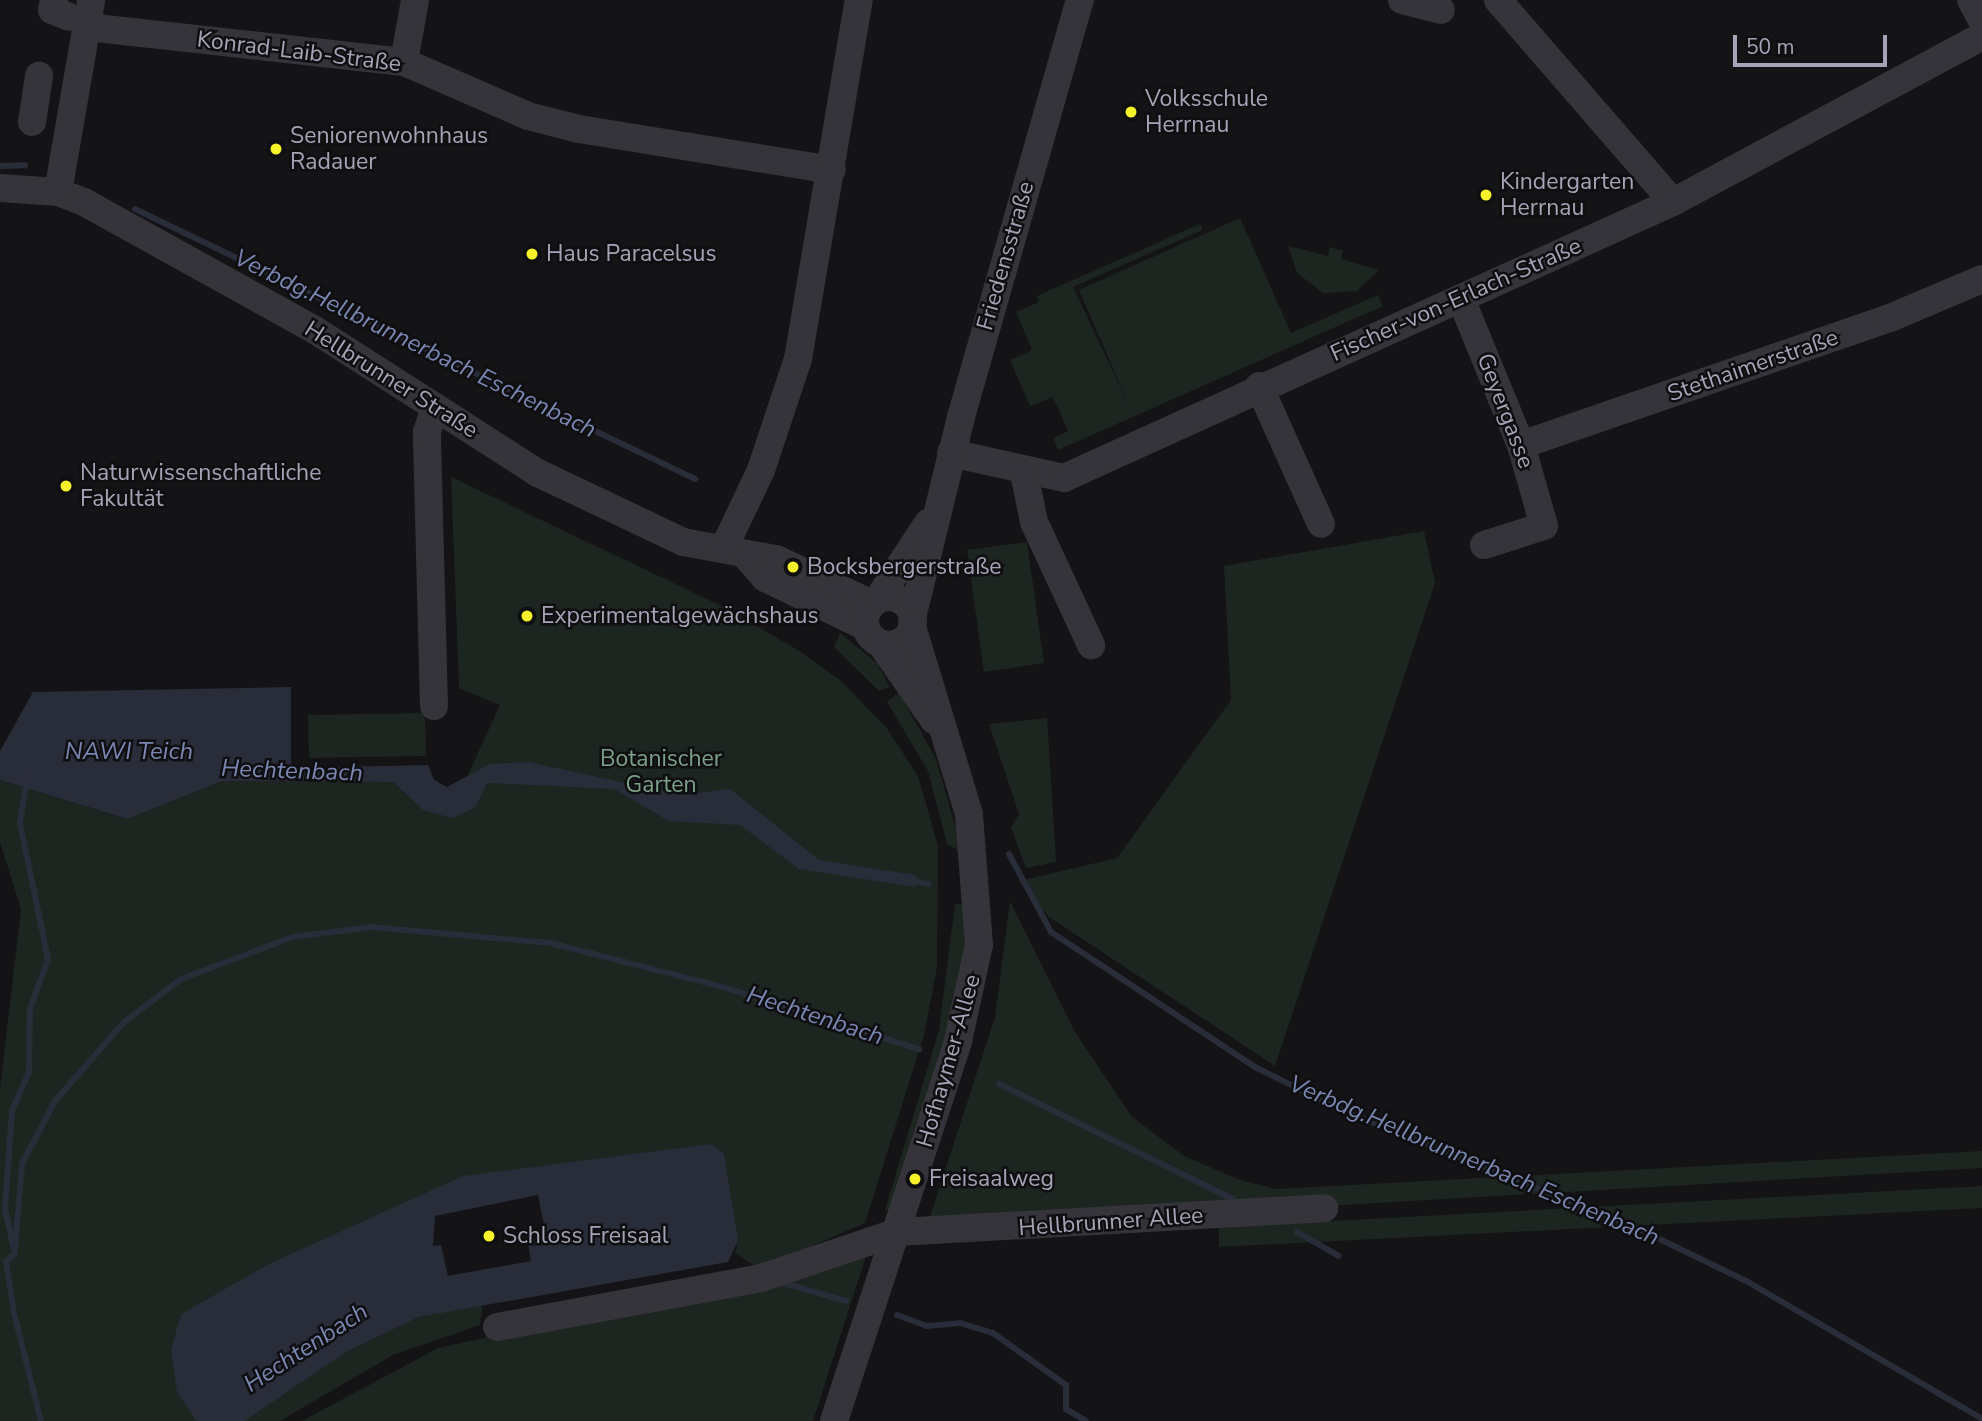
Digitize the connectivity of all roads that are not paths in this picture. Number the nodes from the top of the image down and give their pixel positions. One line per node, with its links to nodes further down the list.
1 (415, 0): 11 (street)
2 (859, 0): 14 (street)
3 (1080, 0): 23 (street, Friedensstraße)
4 (1402, 0): 7 (street)
5 (1498, 0): 17 (street)
6 (1971, 0): 9 (street)
7 (1441, 10)
8 (75, 11): 11 (street, Konrad-Laib-Straße); 16 (street)
9 (1982, 21)
10 (1982, 36): 17 (street, Fischer-von-Erlach-Straße)
11 (404, 62): 14 (street, Konrad-Laib-Straße)
12 (39, 76): 13 (street)
13 (32, 122)
14 (832, 170): 28 (street)
15 (0, 188): 16 (street, Hellbrunner Straße)
16 (58, 192): 21 (street, Hellbrunner Straße)
17 (1673, 202): 19 (street, Fischer-von-Erlach-Straße)
18 (1982, 279): 22 (street, Stethaimerstraße)
19 (1461, 299): 20 (street, Fischer-von-Erlach-Straße); 22 (street, Geyergasse)
20 (1259, 386): 24 (street, Fischer-von-Erlach-Straße); 26 (street)
21 (435, 407): 28 (street, Hellbrunner Straße); 32 (street)
22 (1521, 445): 27 (street, Geyergasse)
23 (951, 453): 24 (street, Fischer-von-Erlach-Straße); 25 (street, Friedensstraße)
24 (1024, 473): 31 (street)
25 (935, 513): 29 (street, Friedensstraße); 30 (street, Friedensstraße)
26 (1321, 524)
27 (1484, 545)
28 (735, 552): 29 (street)
29 (874, 618): 30 (street); 30 (street); 33 (street, Hofhaymer-Allee)
30 (912, 622): 33 (street, Hofhaymer-Allee)
31 (1091, 645)
32 (434, 706)
33 (944, 734): 35 (street, Hofhaymer-Allee)
34 (1324, 1208): 35 (street, Hellbrunner Allee)
35 (898, 1232): 36 (street); 37 (street, Hofhaymer-Allee)
36 (497, 1327)
37 (834, 1421)

